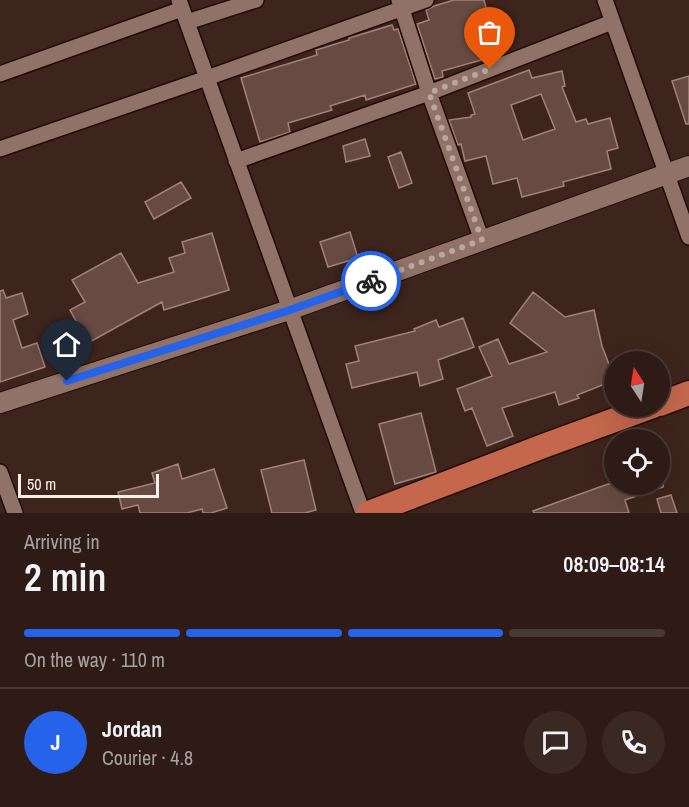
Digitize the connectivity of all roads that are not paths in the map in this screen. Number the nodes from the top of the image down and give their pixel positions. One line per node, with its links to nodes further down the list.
1 (256, 0): 5 (street)
2 (426, 0): 4 (street)
3 (605, 0): 6 (street)
4 (401, 4): 8 (street); 9 (street)
5 (183, 11): 7 (street); 8 (street)
6 (612, 22): 9 (street); 13 (street)
7 (0, 74)
8 (207, 78): 10 (street); 11 (street)
9 (429, 93): 11 (street); 15 (street)
10 (0, 149)
11 (236, 161): 16 (street)
12 (689, 166): 13 (street)
13 (667, 174): 14 (street); 15 (street)
14 (689, 237)
15 (482, 240): 16 (street)
16 (290, 310): 19 (street); 23 (street)
17 (689, 393): 18 (main road)
18 (670, 400)
19 (0, 403)
20 (623, 417): 24 (main road)
21 (0, 472): 22 (street)
22 (15, 513)
23 (363, 513)
24 (369, 513)

